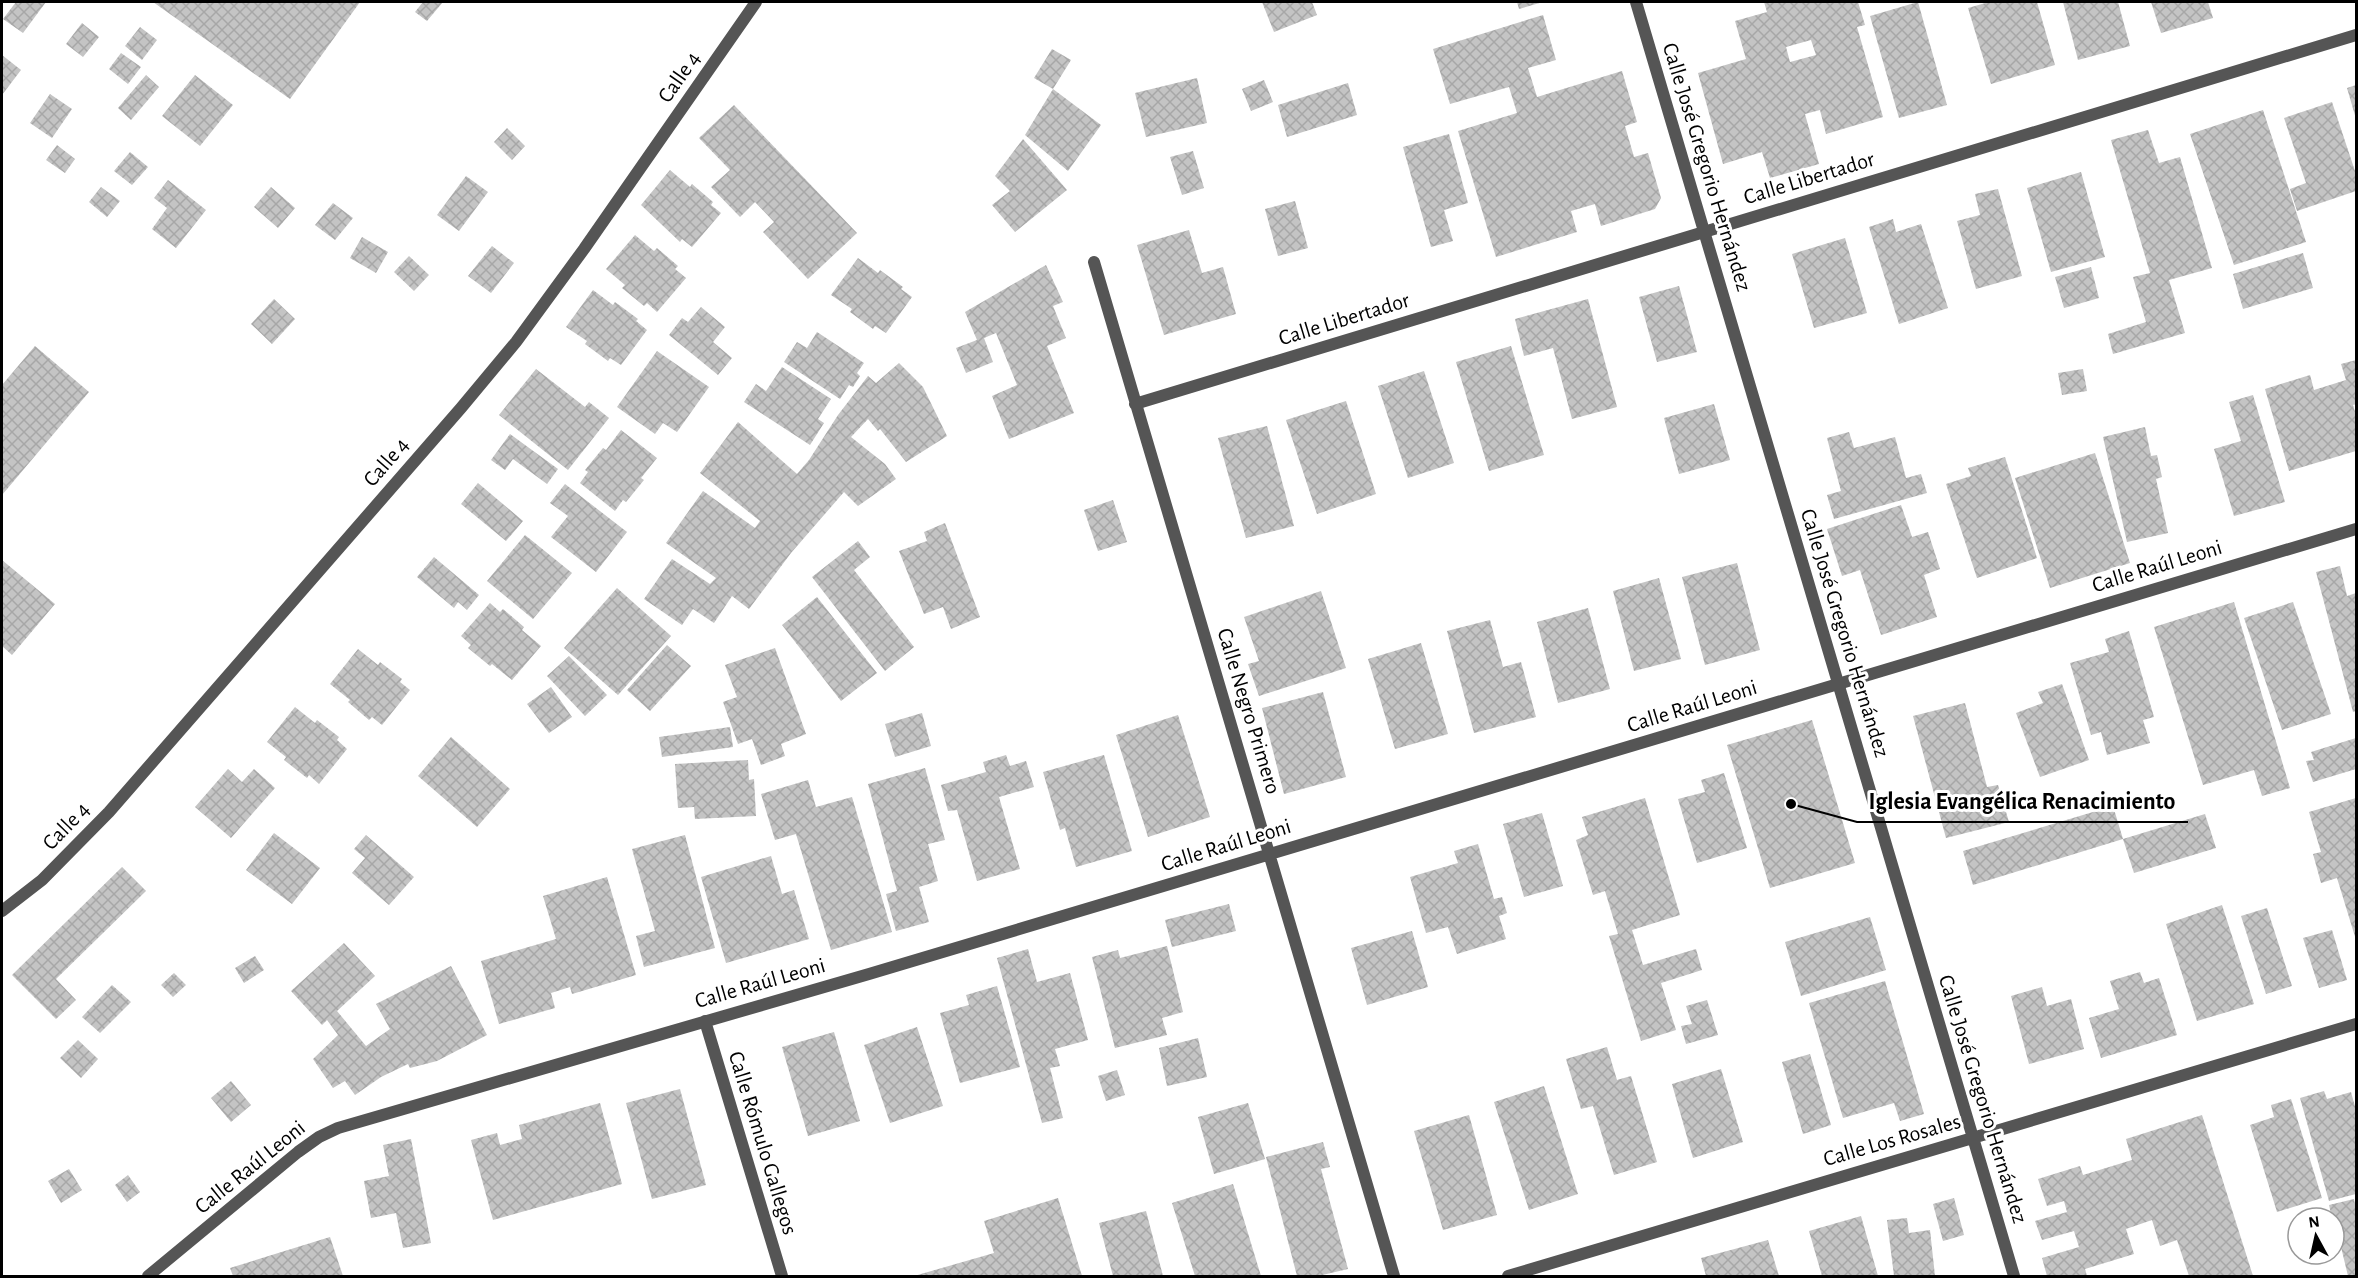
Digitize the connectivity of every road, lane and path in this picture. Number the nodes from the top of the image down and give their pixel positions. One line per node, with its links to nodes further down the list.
1 (756, 2): 10 (street, Calle 4)
2 (1636, 2): 4 (street, Calle José Gregorio Hernández)
3 (2356, 35): 4 (street, Calle Libertador)
4 (1704, 232): 6 (street, Calle Libertador); 8 (street, Calle José Gregorio Hernández)
5 (1094, 262): 6 (street, Calle Negro Primero)
6 (1136, 404): 9 (street, Calle Negro Primero)
7 (2356, 529): 8 (street, Calle Raúl Leoni)
8 (1838, 684): 9 (street, Calle Raúl Leoni); 13 (street, Calle José Gregorio Hernández)
9 (1269, 854): 11 (street, Calle Raúl Leoni); 16 (street, Calle Negro Primero)
10 (2, 910)
11 (705, 1021): 14 (street, Calle Raúl Leoni); 15 (street, Calle Rómulo Gallegos)
12 (2356, 1024): 13 (street, Calle Los Rosales)
13 (1973, 1138): 17 (street, Calle Los Rosales); 18 (street, Calle José Gregorio Hernández)
14 (154, 1274)
15 (782, 1276)
16 (1394, 1276)
17 (1508, 1276)
18 (2014, 1276)

